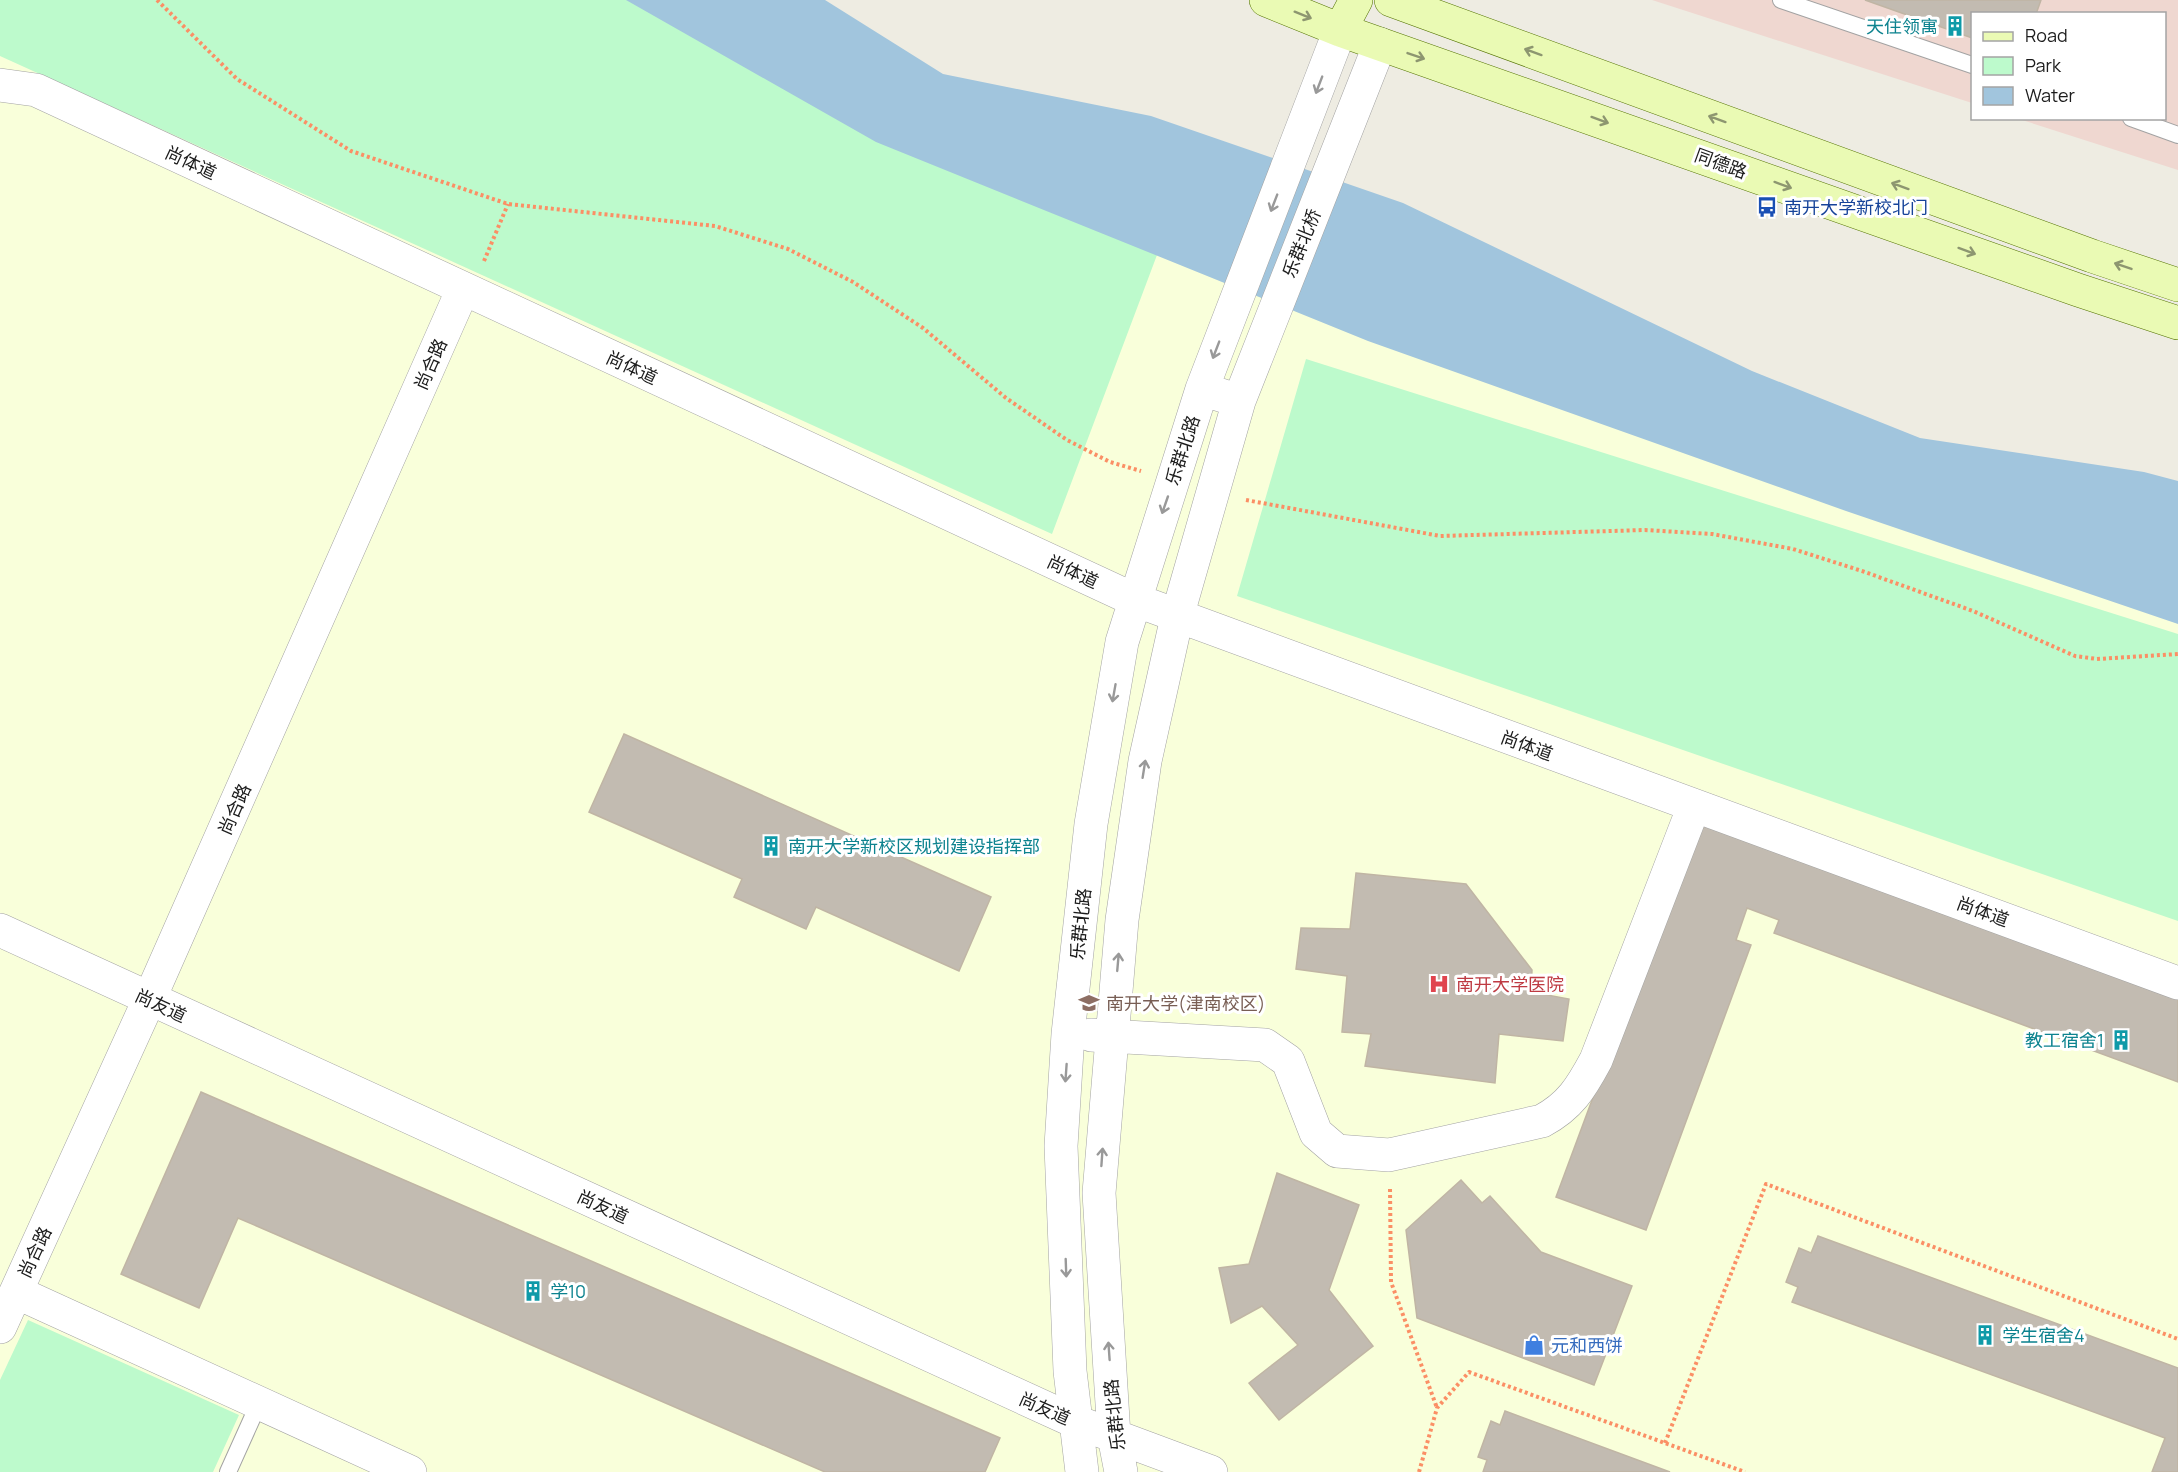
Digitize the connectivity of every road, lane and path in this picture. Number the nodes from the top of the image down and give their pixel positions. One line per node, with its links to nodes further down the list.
1 (157, 0): 12 (path)
2 (1266, 0): 6 (main road, 同德路, one-way to 6)
3 (1356, 0): 6 (main road)
4 (1781, 0): 8 (lane)
5 (1401, 2): 7 (main road); 13 (main road, one-way to 5)
6 (1340, 30): 7 (main road, 同德路); 17 (street, 乐群北路, one-way to 17)
7 (1380, 44): 15 (main road, 同德路, one-way to 15); 16 (street, 乐群北桥)
8 (1971, 65)
9 (0, 85): 14 (street, 尚体道)
10 (2137, 120): 11 (lane)
11 (2178, 135)
12 (508, 204): 14 (path); 19 (path)
13 (2178, 285)
14 (467, 290): 21 (street, 尚体道); 27 (street, 尚合路)
15 (2178, 323)
16 (1269, 326): 18 (street, 乐群北路)
17 (1202, 389): 18 (street); 19 (street, 乐群北路)
18 (1239, 401): 20 (street, 乐群北路)
19 (1173, 481): 21 (street, 乐群北路, one-way to 21)
20 (1213, 494): 22 (street, 乐群北路); 23 (path)
21 (1135, 600): 22 (street, 尚体道); 28 (street, 乐群北路, one-way to 28)
22 (1177, 616): 24 (street, 尚体道); 29 (street, 乐群北路, one-way to 22)
23 (2178, 654)
24 (1694, 806): 26 (street, 尚体道); 30 (street)
25 (0, 930): 27 (street, 尚友道)
26 (2178, 983)
27 (149, 1000): 31 (street, 尚合路); 36 (street, 尚友道)
28 (1068, 1034): 29 (street); 36 (street, 乐群北路, one-way to 36)
29 (1111, 1036): 30 (street); 37 (street, 乐群北路, one-way to 29)
30 (1389, 1155): 35 (path)
31 (16, 1292): 32 (street, 尚合路); 34 (street)
32 (0, 1327)
33 (2178, 1339): 38 (path)
34 (259, 1402): 39 (lane); 40 (street)
35 (1437, 1408): 38 (path); 44 (path)
36 (1074, 1421): 37 (street, 尚友道); 41 (street, 乐群北路)
37 (1114, 1436): 42 (street, 乐群北路); 43 (street, 尚友道)
38 (1665, 1443): 45 (path)
39 (228, 1472)
40 (410, 1472)
41 (1082, 1472)
42 (1121, 1472)
43 (1211, 1472)
44 (1419, 1472)
45 (1745, 1472)

